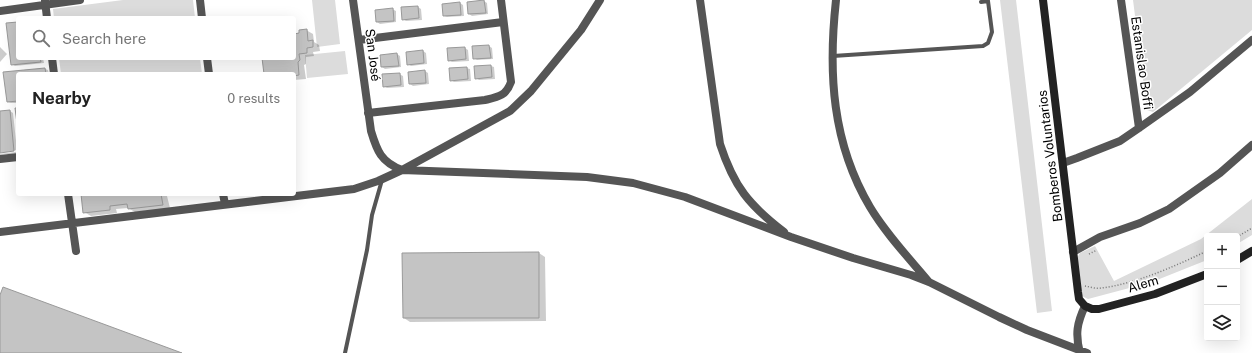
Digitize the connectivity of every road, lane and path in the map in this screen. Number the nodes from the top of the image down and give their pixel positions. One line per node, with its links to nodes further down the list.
1 (80, 0): 10 (street)
2 (200, 0): 14 (street)
3 (353, 0): 16 (street, San José)
4 (500, 0): 15 (street)
5 (600, 0): 29 (street)
6 (700, 0): 40 (street)
7 (836, 0): 18 (street)
8 (1043, 0): 28 (main road, Bomberos Voluntarios)
9 (1121, 0): 24 (street, Estanislao Boffi)
10 (45, 2): 12 (street); 13 (street)
11 (981, 2): 18 (lane)
12 (0, 11)
13 (47, 16)
14 (202, 16)
15 (503, 22): 16 (street); 23 (street)
16 (359, 40): 23 (street, San José)
17 (1252, 40): 24 (street)
18 (833, 56): 50 (street)
19 (52, 60): 21 (street)
20 (207, 60): 22 (street)
21 (54, 72)
22 (209, 72)
23 (368, 113): 29 (street, San José)
24 (1139, 128): 28 (street)
25 (1252, 145): 44 (street)
26 (16, 157): 27 (street)
27 (0, 159)
28 (1062, 163): 44 (main road, Bomberos Voluntarios)
29 (402, 170): 30 (street); 40 (street)
30 (382, 180): 34 (street); 55 (lane)
31 (68, 196): 36 (street)
32 (223, 196): 35 (street)
33 (294, 196): 35 (street)
34 (296, 196)
35 (225, 204): 36 (street)
36 (72, 224): 38 (street); 42 (street)
37 (1252, 228): 39 (path)
38 (0, 232)
39 (1240, 235)
40 (791, 237): 50 (street)
41 (1097, 250): 46 (path)
42 (76, 251)
43 (1252, 251): 47 (main road)
44 (1073, 252): 53 (main road, Bomberos Voluntarios)
45 (1204, 252): 51 (path)
46 (1084, 256)
47 (1240, 258)
48 (1204, 275): 53 (main road, Alem)
49 (1084, 280): 51 (path)
50 (929, 282): 54 (street)
51 (1085, 286): 52 (path)
52 (1086, 292)
53 (1085, 306): 54 (street)
54 (1082, 352)
55 (346, 353)

